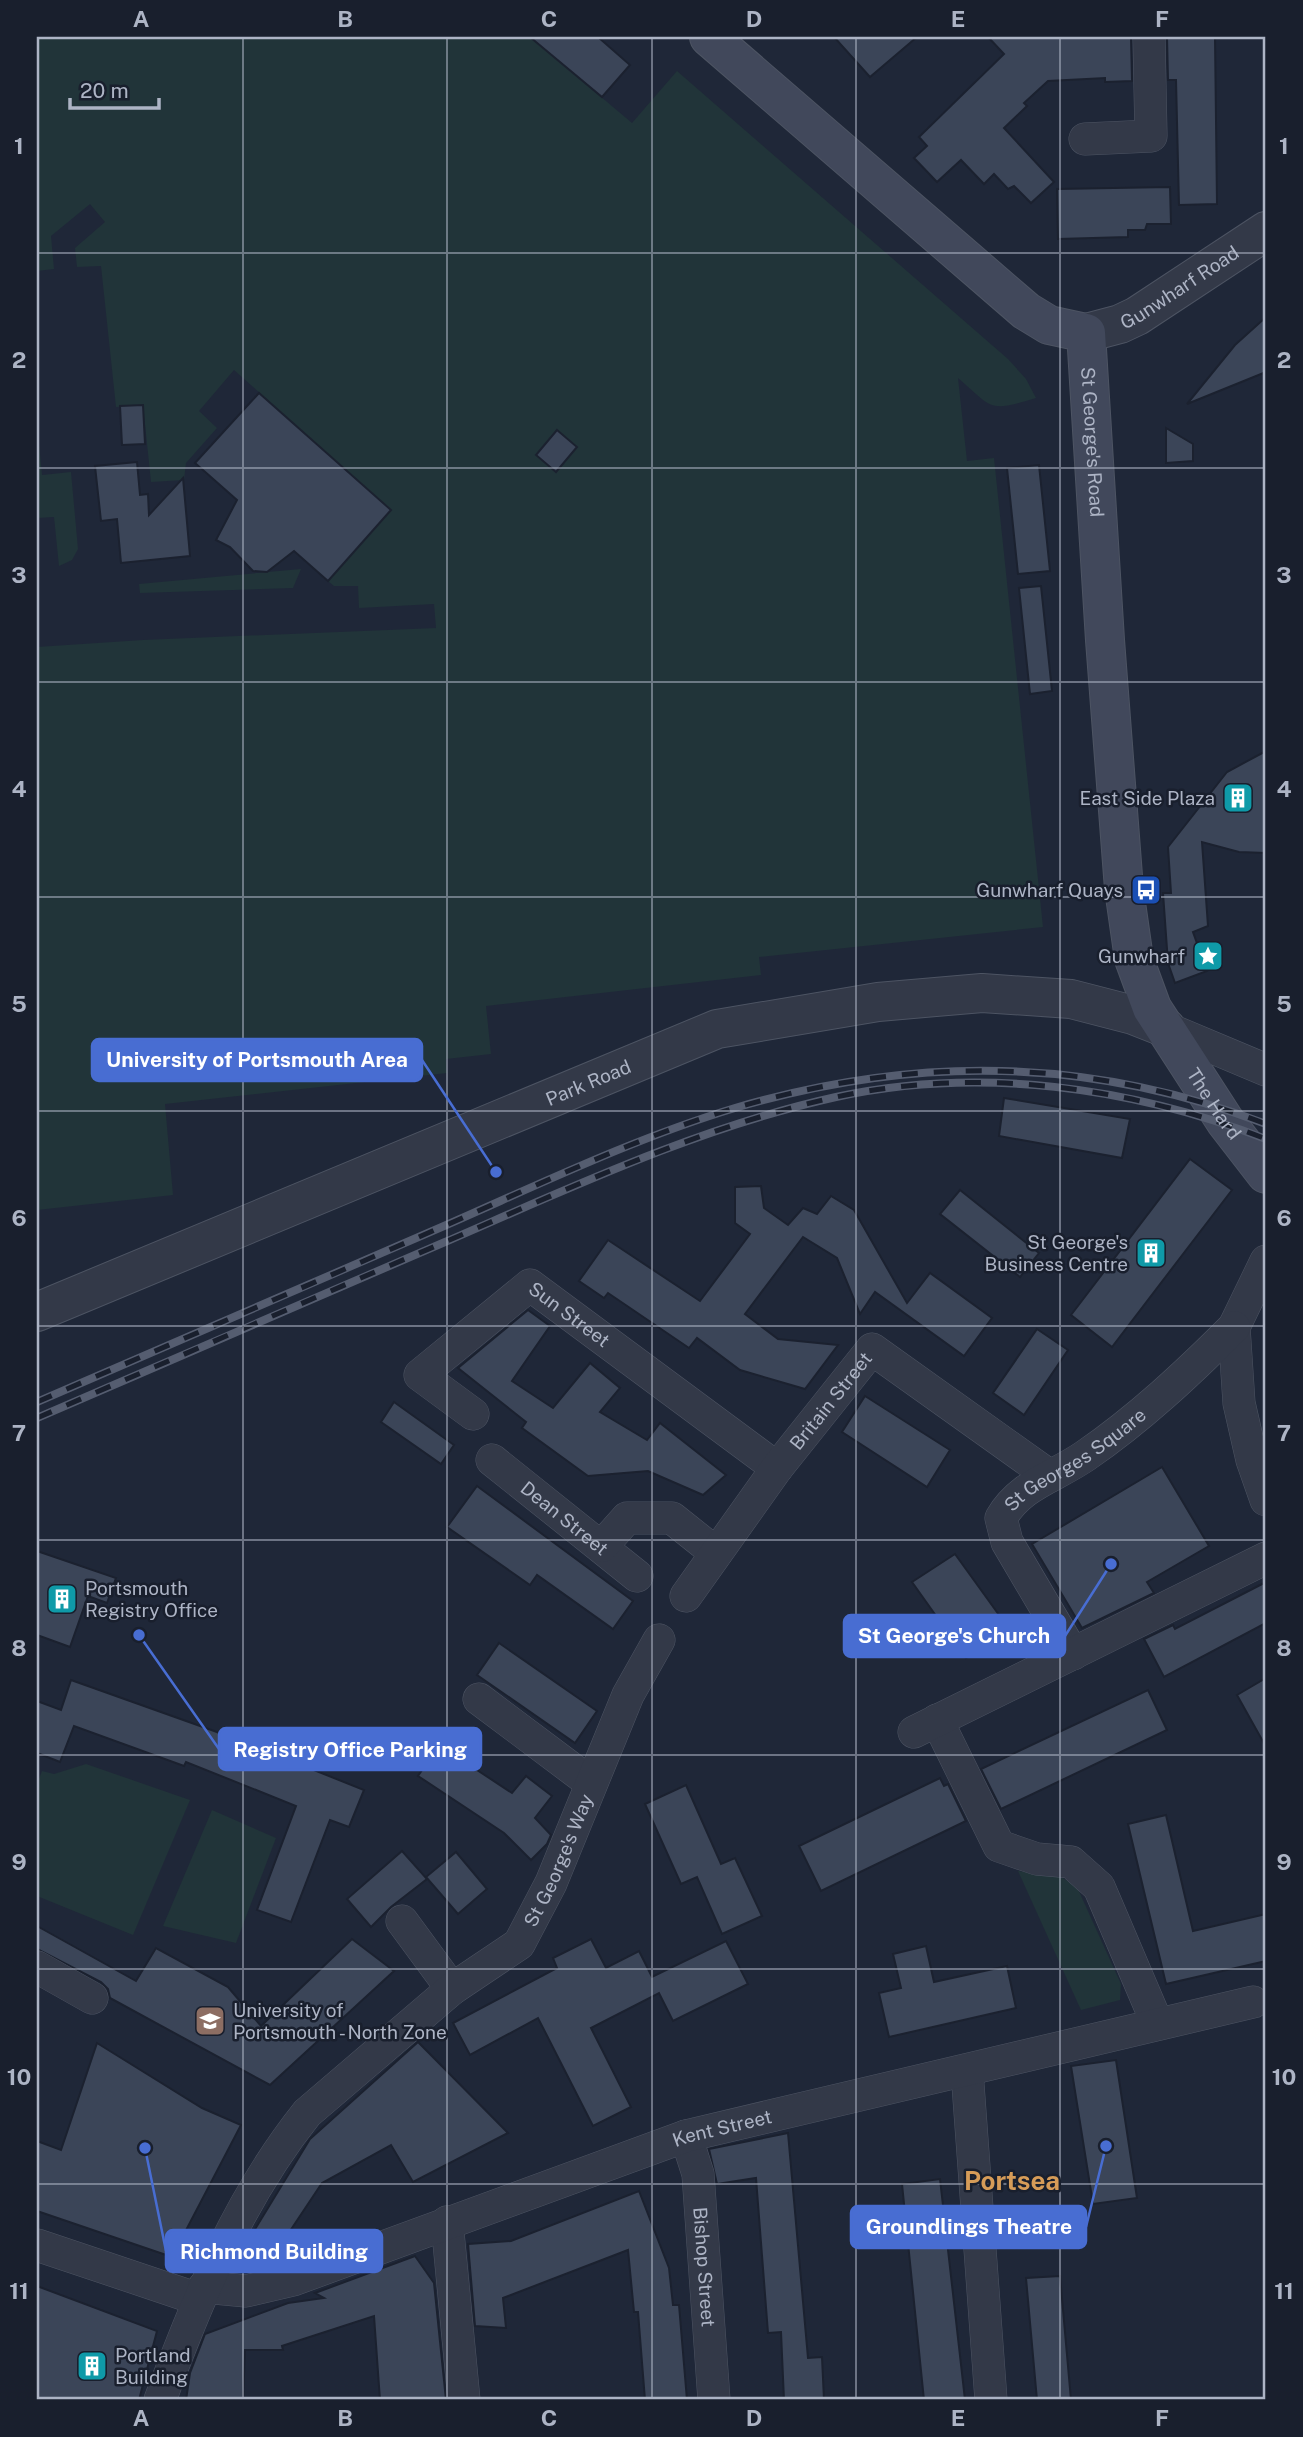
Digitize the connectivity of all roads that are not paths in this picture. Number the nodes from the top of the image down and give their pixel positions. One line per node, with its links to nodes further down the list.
1 (1149, 37): 3 (street)
2 (724, 41): 5 (main road)
3 (1085, 139)
4 (1266, 231): 5 (street, Gunwharf Road)
5 (1086, 332): 6 (main road, St George's Road)
6 (1166, 1028): 7 (street); 8 (main road, The Hard); 10 (street, Park Road)
7 (1266, 1070)
8 (1266, 1174)
9 (1266, 1261): 11 (street, St Georges Square)
10 (37, 1312)
11 (1234, 1327): 15 (street, St Georges Square); 16 (street, St Georges Square)
12 (473, 1414): 14 (street, Sun Street)
13 (492, 1460): 17 (street, Dean Street)
14 (777, 1468): 15 (street, Britain Street); 18 (street, Britain Street)
15 (1050, 1476): 23 (street, St Georges Square)
16 (1266, 1500)
17 (602, 1546): 18 (street); 20 (street, Dean Street)
18 (716, 1553): 21 (street, Britain Street)
19 (1266, 1558): 23 (street)
20 (637, 1576)
21 (686, 1596)
22 (659, 1640): 25 (street, St George's Way)
23 (1073, 1654): 31 (street)
24 (479, 1699): 25 (street)
25 (592, 1783): 28 (street, St George's Way)
26 (402, 1921): 28 (street)
27 (37, 1967): 29 (street)
28 (452, 1989): 36 (street, St George's Way)
29 (92, 1998)
30 (1253, 2001): 31 (street, Kent Street)
31 (1157, 2023): 32 (street, Kent Street)
32 (967, 2071): 33 (street, Kent Street); 40 (street)
33 (685, 2136): 34 (street, Kent Street); 39 (street, Bishop Street)
34 (447, 2222): 36 (street, Kent Street); 38 (street)
35 (37, 2245): 36 (street, Kent Street)
36 (201, 2293): 37 (street, St George's Way)
37 (160, 2400)
38 (464, 2400)
39 (714, 2400)
40 (991, 2400)

